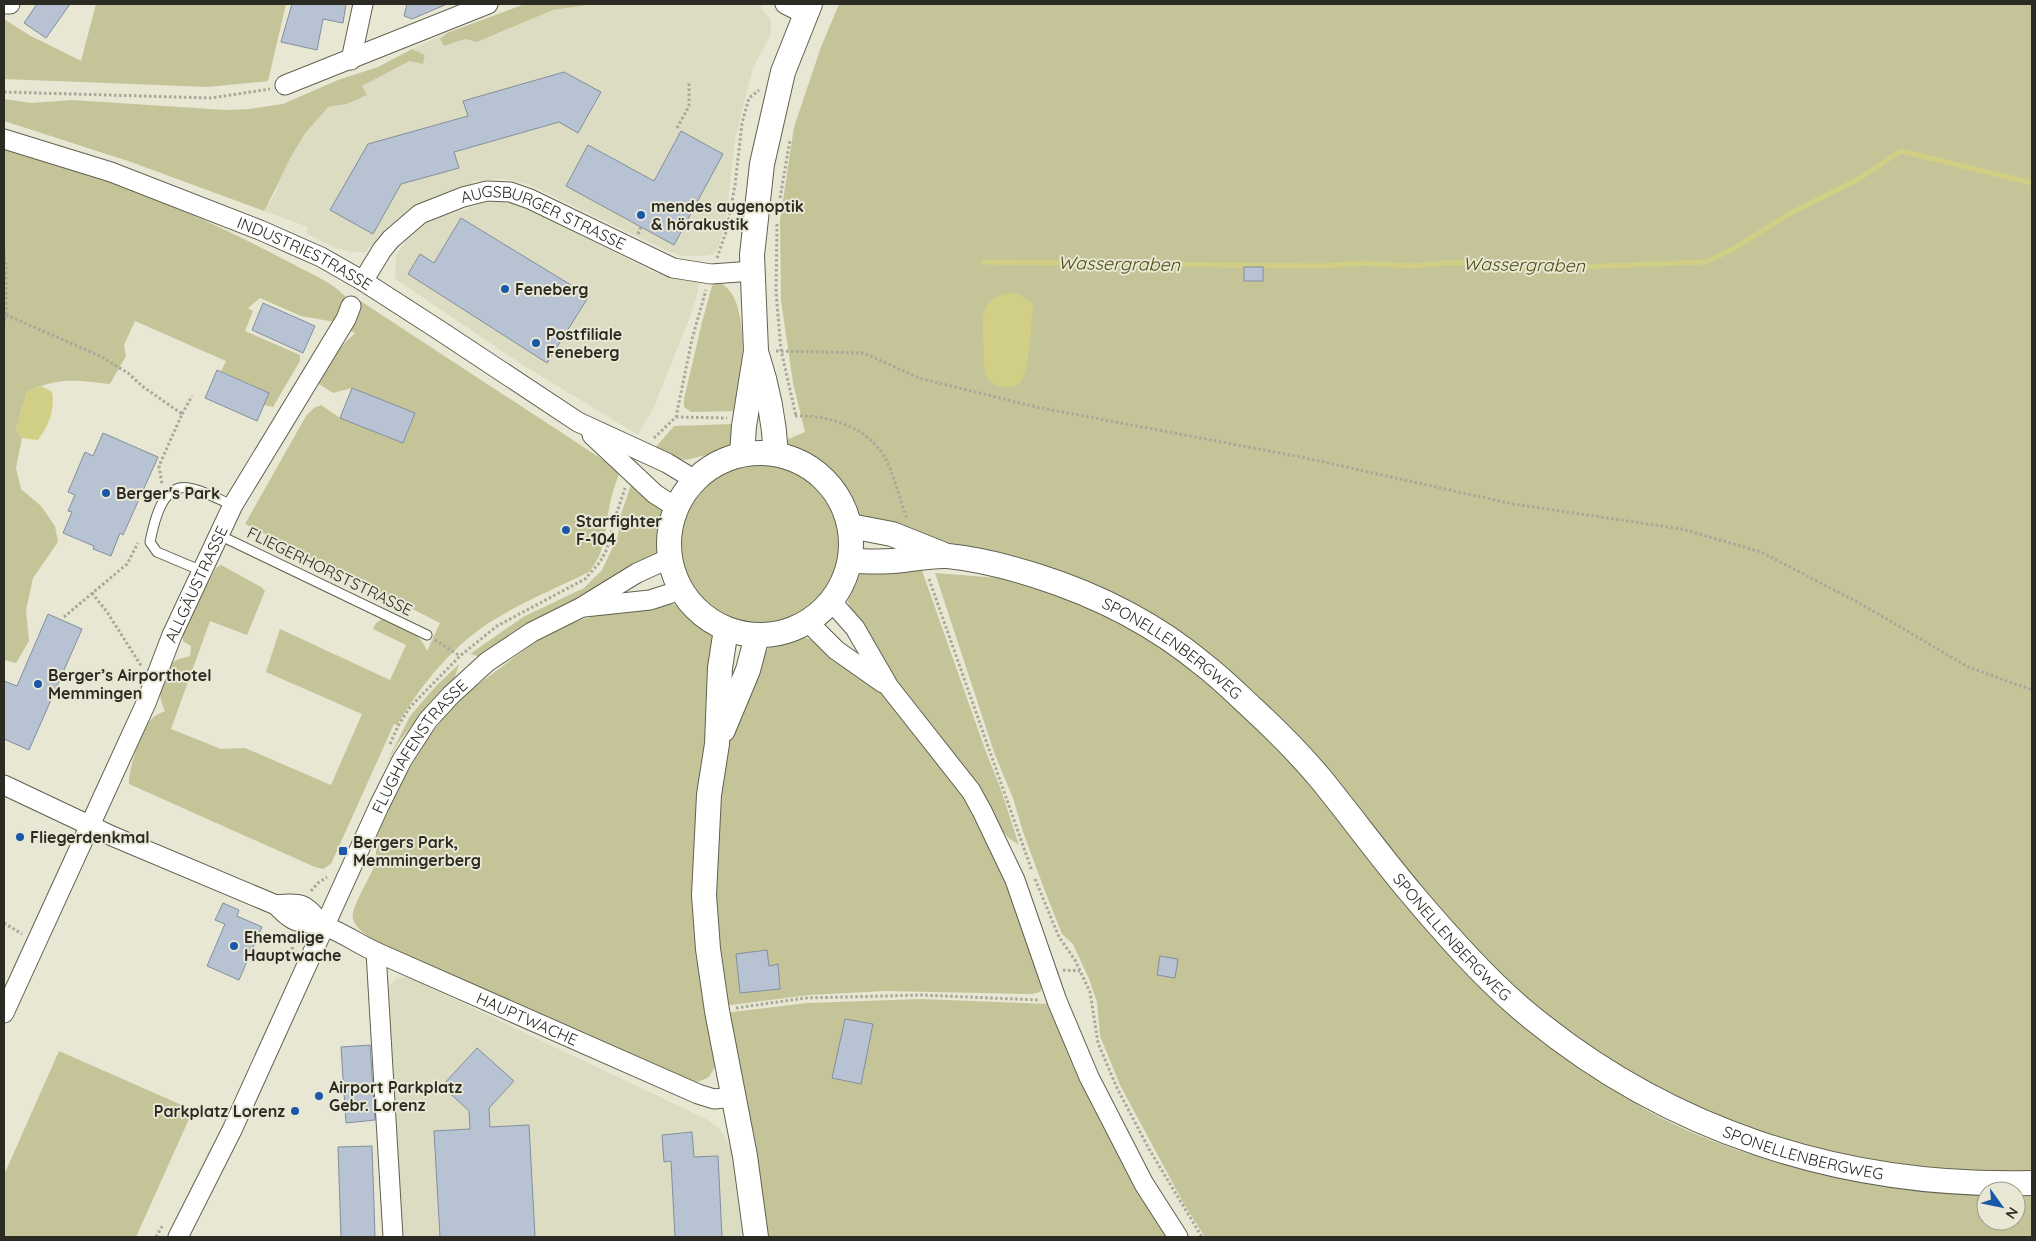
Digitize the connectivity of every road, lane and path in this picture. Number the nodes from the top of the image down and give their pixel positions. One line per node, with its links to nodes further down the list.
1 (364, 4): 4 (street)
2 (488, 4): 4 (street)
3 (800, 7): 16 (street)
4 (350, 60): 6 (street)
5 (689, 83): 9 (path)
6 (285, 86): 7 (path)
7 (4, 92)
8 (749, 98): 15 (path)
9 (677, 128)
10 (790, 138): 12 (path)
11 (4, 139): 17 (street, INDUSTRIESTRASSE)
12 (779, 205)
13 (777, 214): 22 (path)
14 (4, 252): 20 (path)
15 (716, 260)
16 (752, 271): 17 (street, AUGSBURGER STRASSE); 23 (street)
17 (363, 281): 30 (street, INDUSTRIESTRASSE)
18 (708, 284): 27 (path)
19 (351, 306): 36 (street, ALLGÄUSTRASSE)
20 (6, 315): 21 (path); 25 (path)
21 (4, 322)
22 (782, 350): 23 (path); 26 (path); 59 (path)
23 (756, 351): 32 (street); 33 (street)
24 (192, 396): 25 (path)
25 (182, 414): 35 (path)
26 (796, 416): 28 (path); 38 (path)
27 (676, 417): 29 (path); 31 (path)
28 (789, 417)
29 (736, 418)
30 (578, 422): 34 (street, INDUSTRIESTRASSE); 37 (street, INDUSTRIESTRASSE)
31 (653, 439)
32 (742, 454): 33 (street); 34 (street)
33 (776, 454): 39 (street)
34 (695, 480): 37 (street)
35 (162, 490)
36 (233, 505): 40 (street, ALLGÄUSTRASSE); 45 (lane)
37 (677, 508): 43 (street)
38 (907, 519)
39 (850, 526): 42 (street, SPONELLENBERGWEG); 44 (street)
40 (219, 535): 45 (street, ALLGÄUSTRASSE); 54 (lane, FLIEGERHORSTSTRASSE)
41 (140, 540): 48 (path)
42 (946, 556): 44 (street, SPONELLENBERGWEG); 71 (street, SPONELLENBERGWEG)
43 (670, 558): 47 (street); 50 (street, FLUGHAFENSTRASSE)
44 (850, 560): 49 (street)
45 (202, 571): 57 (street, ALLGÄUSTRASSE)
46 (929, 579): 76 (path)
47 (681, 590): 50 (street, FLUGHAFENSTRASSE); 53 (street)
48 (92, 593): 51 (path); 57 (path)
49 (831, 601): 52 (street); 58 (street)
50 (580, 608): 64 (street, FLUGHAFENSTRASSE)
51 (64, 617)
52 (808, 622): 55 (street); 58 (street)
53 (726, 629): 55 (street); 60 (street)
54 (427, 635): 56 (path)
55 (757, 636): 60 (street)
56 (460, 656)
57 (152, 685): 62 (street, ALLGÄUSTRASSE)
58 (889, 687): 67 (street)
59 (2032, 690)
60 (717, 744): 68 (street)
61 (4, 785): 62 (street, HAUPTWACHE)
62 (88, 825): 64 (street, HAUPTWACHE); 65 (street, ALLGÄUSTRASSE)
63 (4, 923): 65 (path)
64 (324, 926): 66 (street, HAUPTWACHE); 72 (street, FLUGHAFENSTRASSE)
65 (33, 945): 69 (street, ALLGÄUSTRASSE)
66 (376, 952): 70 (street, HAUPTWACHE); 73 (street)
67 (1058, 1000): 68 (path); 75 (street)
68 (718, 1011): 70 (street)
69 (4, 1013)
70 (734, 1097): 74 (street)
71 (2032, 1183)
72 (178, 1237)
73 (393, 1237)
74 (756, 1237)
75 (1178, 1237)
76 (1202, 1237)

